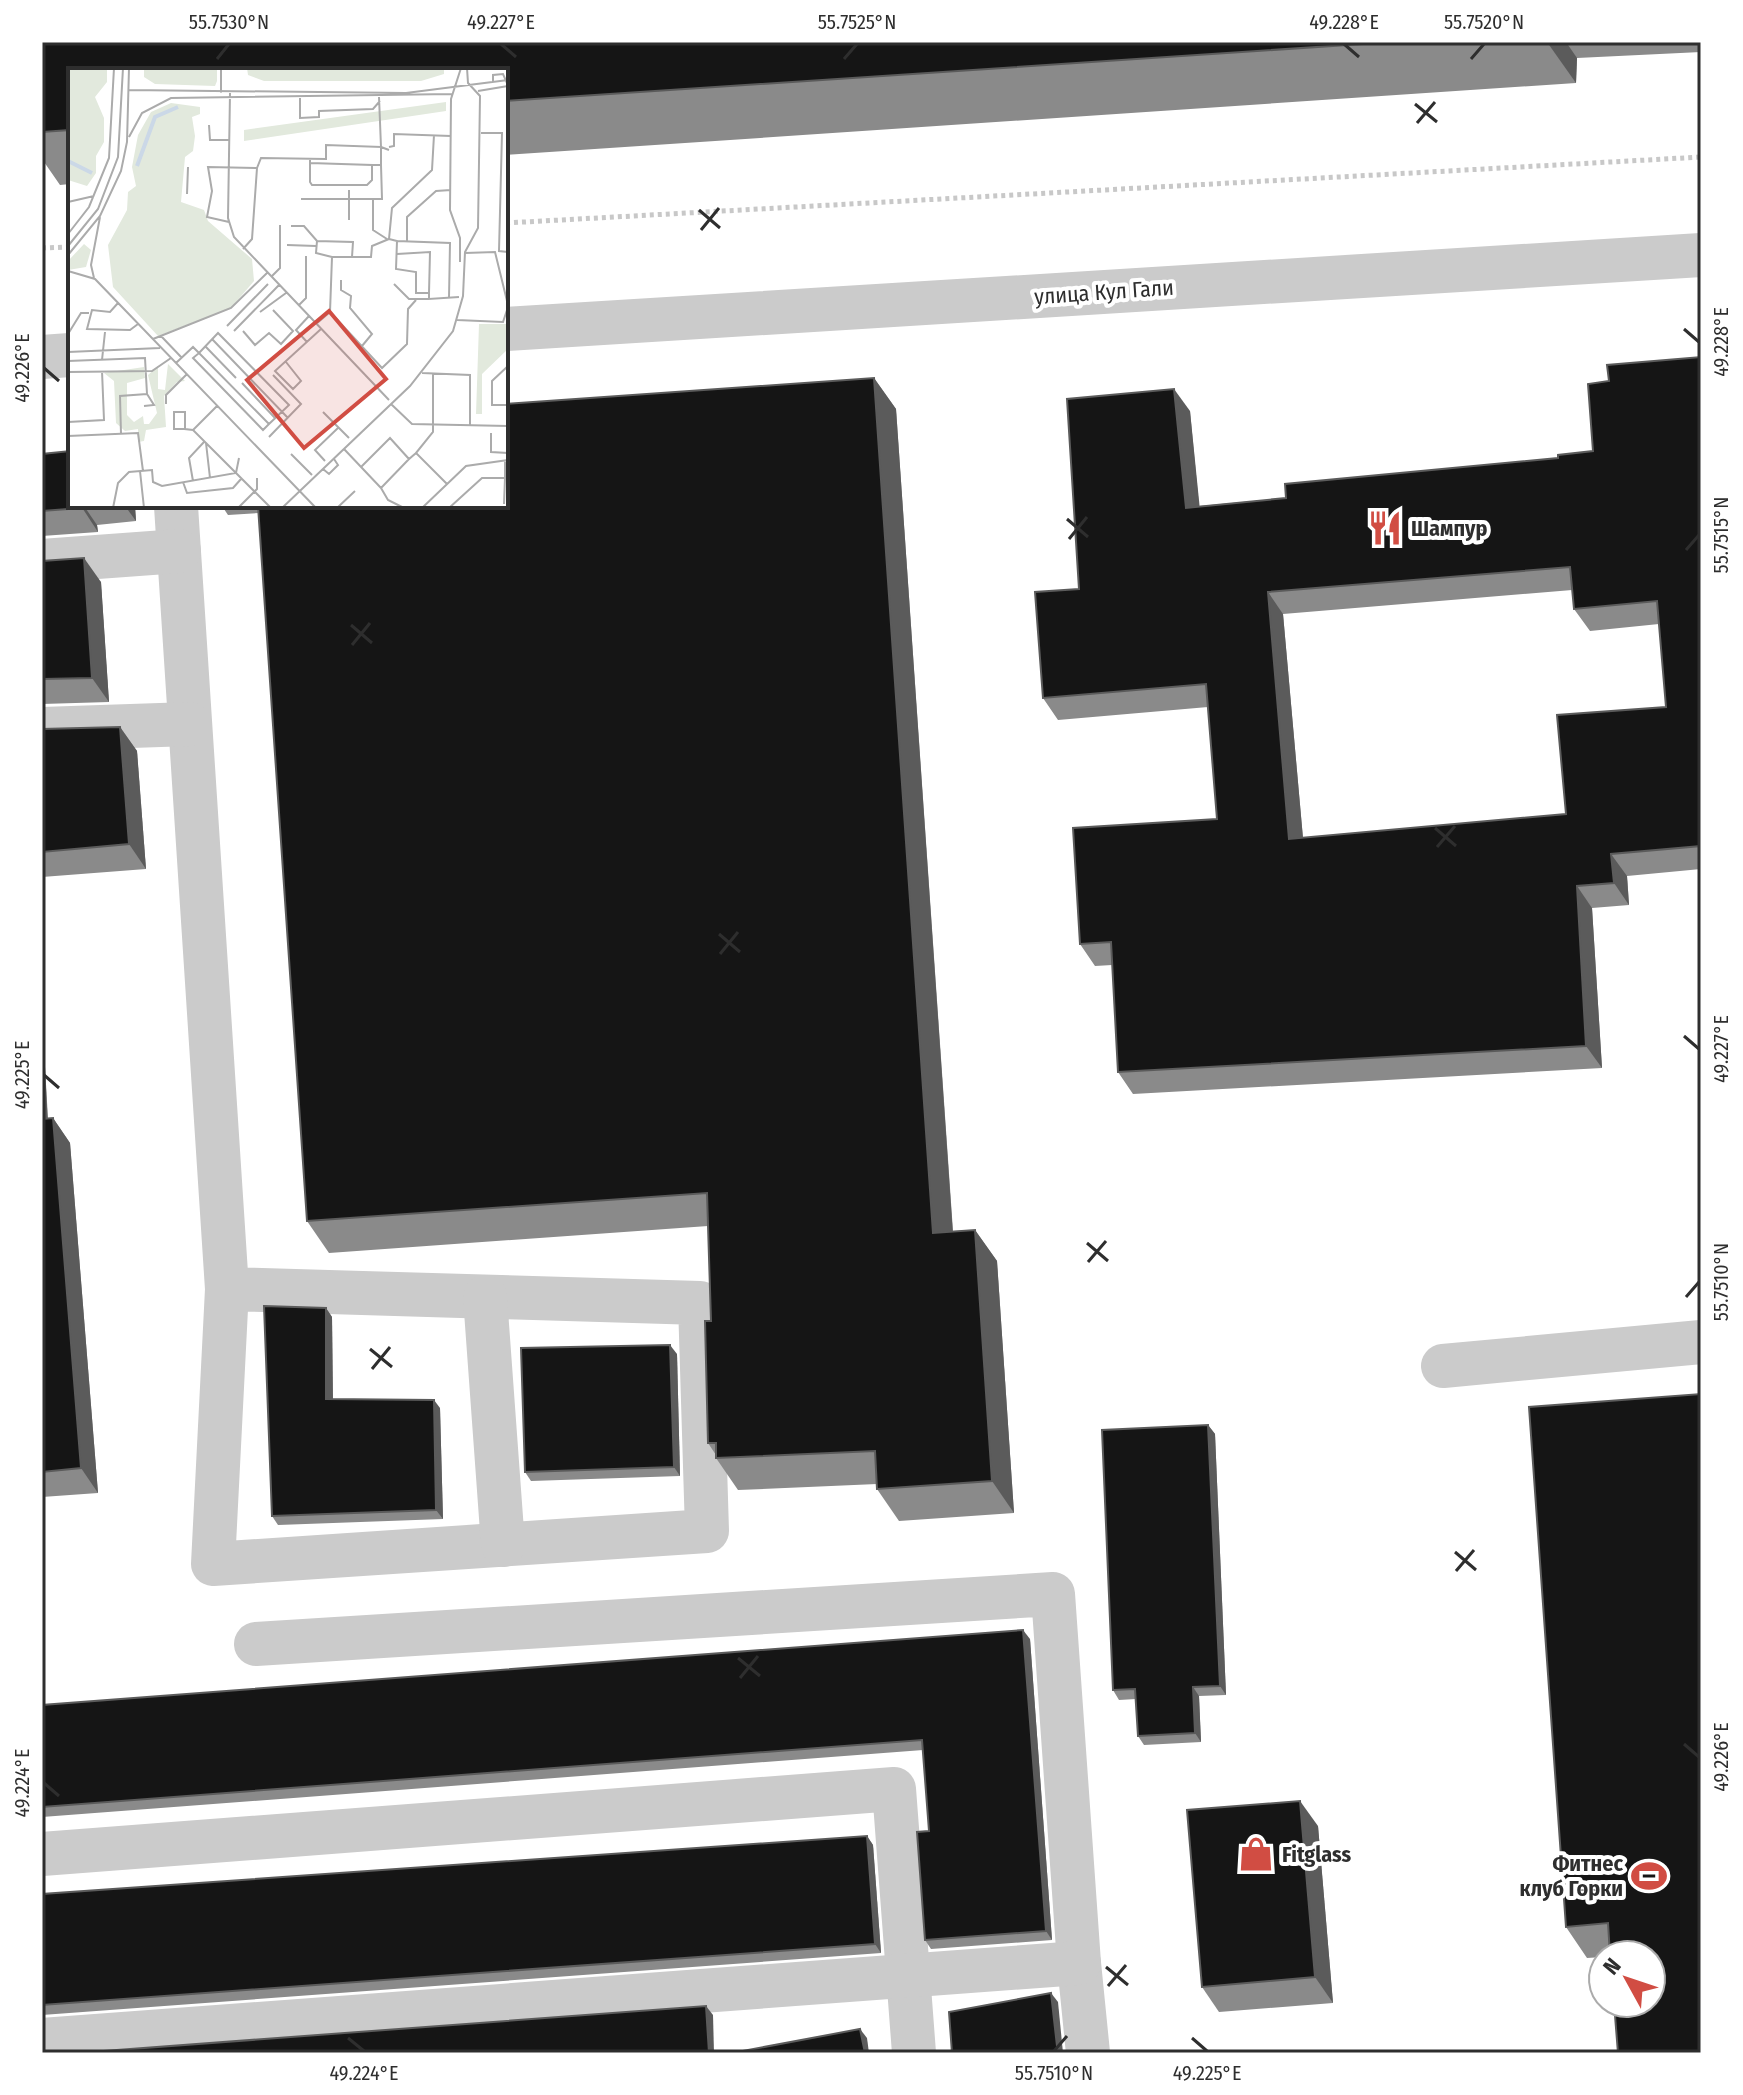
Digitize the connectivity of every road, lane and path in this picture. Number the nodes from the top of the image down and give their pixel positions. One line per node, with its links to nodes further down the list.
1 (1701, 157): 2 (path)
2 (508, 223)
3 (68, 247): 4 (path)
4 (42, 248)
5 (1701, 255): 6 (street, улица Кул Гали)
6 (508, 329)
7 (68, 355): 8 (street)
8 (42, 357)
9 (176, 508): 10 (street)
10 (179, 551): 11 (street); 12 (street)
11 (42, 561)
12 (190, 724): 13 (street); 14 (street)
13 (42, 729)
14 (227, 1289): 15 (street); 18 (street)
15 (485, 1297): 18 (street); 18 (street)
16 (1701, 1342): 17 (street)
17 (1443, 1366)
18 (503, 1545)
19 (256, 1644): 21 (street)
20 (42, 1854): 22 (street)
21 (1079, 1963): 22 (street); 25 (street)
22 (908, 1977): 23 (street); 24 (street)
23 (42, 2040)
24 (914, 2053)
25 (1088, 2053)

